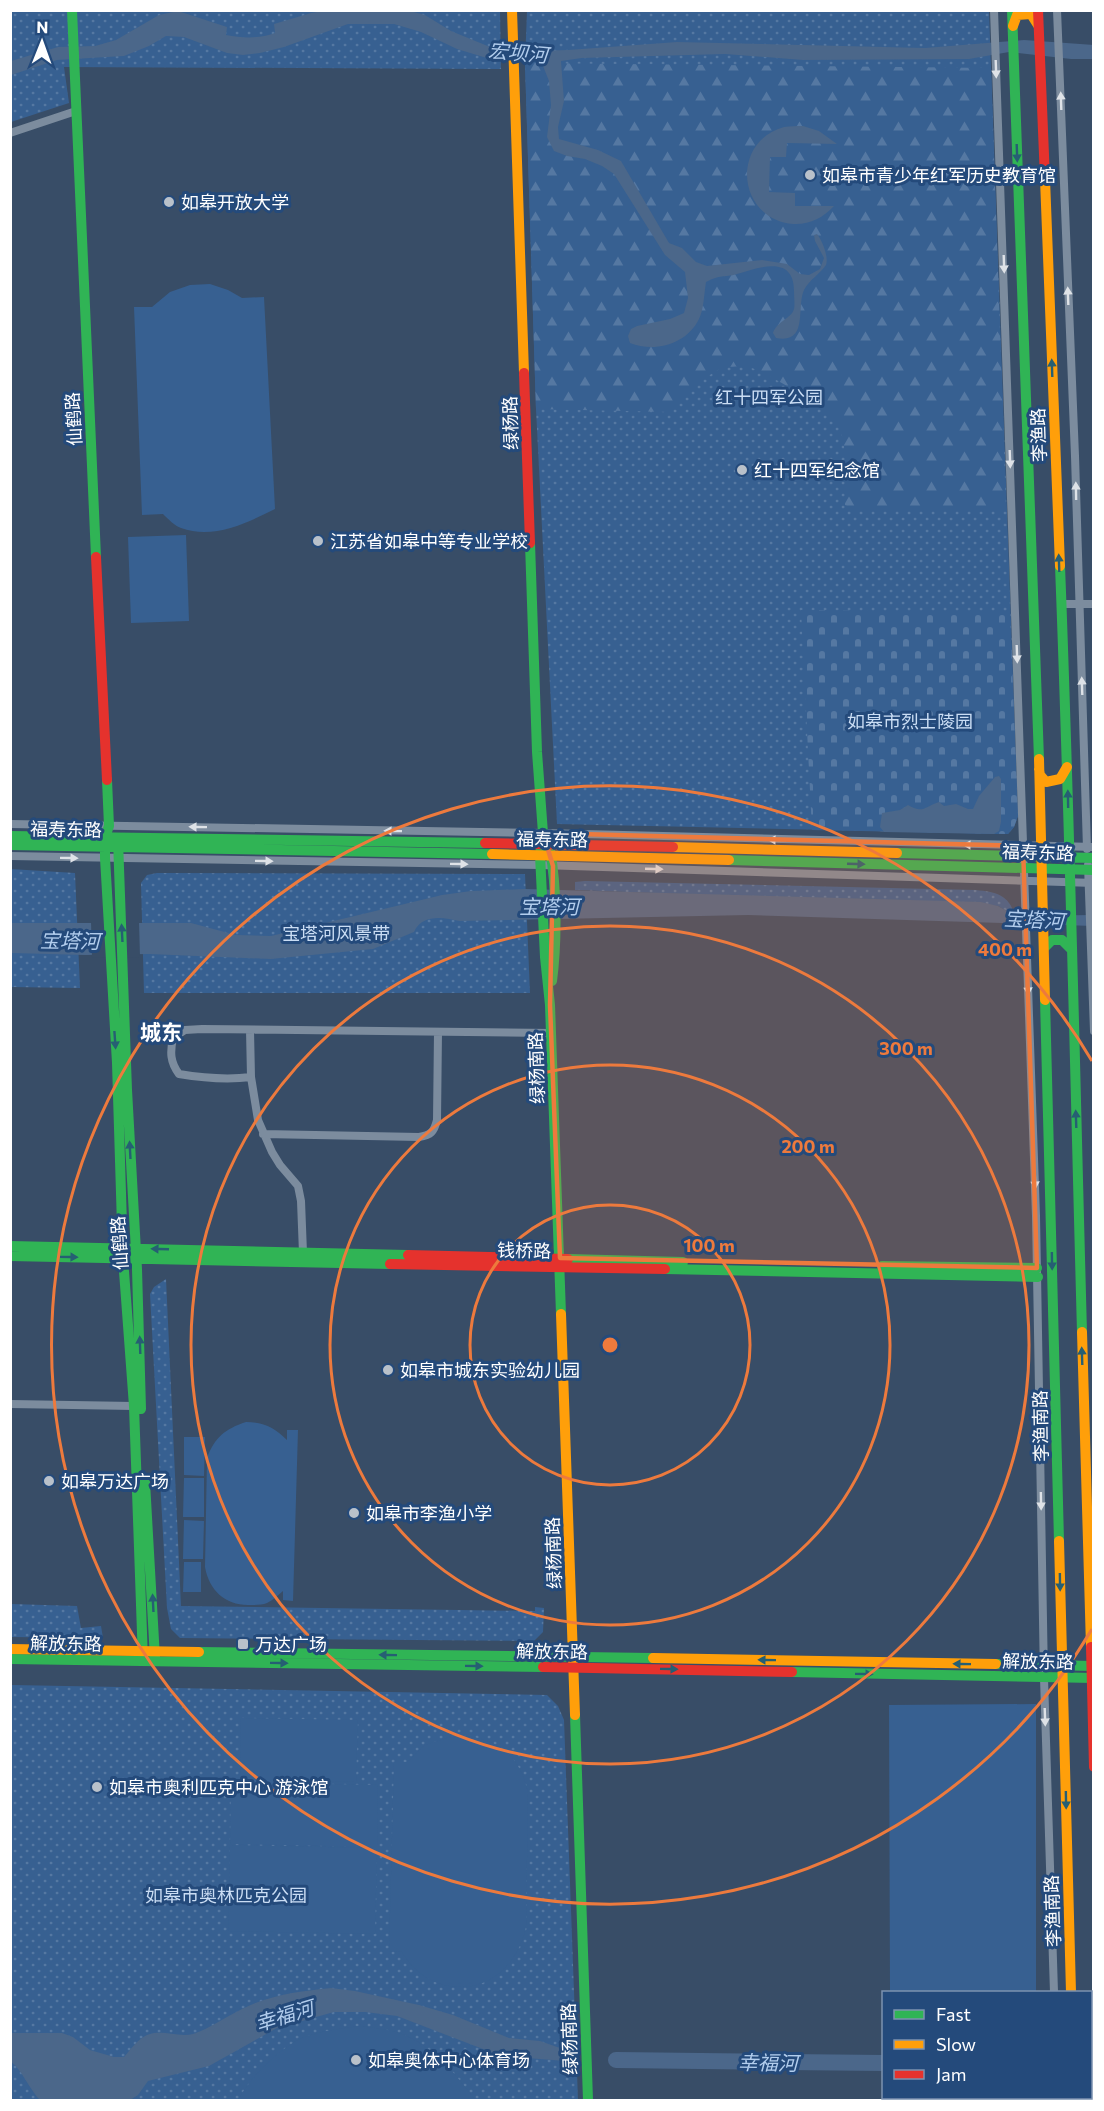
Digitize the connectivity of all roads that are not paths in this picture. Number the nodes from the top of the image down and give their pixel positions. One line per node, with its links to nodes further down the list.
1 (72, 10): 9 (street, 仙鹤路)
2 (512, 10): 24 (street, 绿杨路)
3 (994, 10): 25 (street, one-way to 25)
4 (1012, 10): 8 (street, 李渔路)
5 (1038, 10): 7 (street, 李渔路)
6 (1057, 10): 12 (street, one-way to 6)
7 (1039, 25): 8 (street); 11 (street, 李渔路, one-way to 7)
8 (1012, 27): 14 (street, 李渔路, one-way to 14)
9 (76, 111): 10 (street); 18 (street, 仙鹤路)
10 (10, 133)
11 (1061, 604): 12 (street); 15 (street, 李渔路)
12 (1079, 604): 13 (street); 22 (street, one-way to 12)
13 (1094, 604)
14 (1038, 763): 15 (street); 28 (street, 李渔路)
15 (1068, 764): 21 (street, 李渔路, one-way to 15)
16 (10, 824): 18 (street)
17 (10, 836): 18 (street, 福寿东路)
18 (106, 836): 19 (street, 福寿东路); 19 (street); 20 (street, 福寿东路); 24 (street, one-way to 18); 26 (street, 仙鹤路)
19 (118, 842): 24 (street, 福寿东路); 27 (street, 仙鹤路)
20 (10, 845)
21 (1069, 846): 22 (street); 28 (street); 30 (street, 李渔路)
22 (1090, 847): 29 (street)
23 (10, 856): 26 (street, one-way to 26)
24 (546, 857): 25 (street, 福寿东路); 25 (street, one-way to 24); 27 (street, one-way to 24); 32 (street, one-way to 32); 41 (street, 绿杨南路)
25 (1023, 857): 28 (street, 福寿东路); 32 (street)
26 (105, 858): 27 (street); 45 (street, 仙鹤路, one-way to 45)
27 (119, 858): 46 (street, 仙鹤路, one-way to 27)
28 (1040, 858): 30 (street, 福寿东路); 33 (street, 李渔南路)
29 (1090, 858): 30 (street, 福寿东路); 31 (street)
30 (1069, 864): 31 (street, 福寿东路); 34 (street)
31 (1091, 870): 35 (street)
32 (1024, 881): 33 (street); 50 (street, one-way to 50)
33 (1041, 882): 34 (street); 36 (street, 李渔南路)
34 (1069, 882): 35 (street); 37 (street)
35 (1091, 883): 39 (street)
36 (1044, 948): 37 (street); 59 (street, 李渔南路, one-way to 59)
37 (1071, 949): 60 (street, one-way to 37)
38 (250, 1030): 40 (street); 42 (street); 42 (street)
39 (1094, 1031)
40 (438, 1032): 41 (street); 43 (street)
41 (551, 1033): 49 (street, 绿杨南路)
42 (251, 1077): 43 (street)
43 (263, 1134): 47 (street)
44 (10, 1246): 45 (street, 钱桥路)
45 (123, 1253): 46 (street, 钱桥路); 48 (street, 钱桥路, one-way to 45); 52 (street, 仙鹤路)
46 (136, 1253): 47 (street, 钱桥路, one-way to 46); 49 (street, 钱桥路); 55 (street, 仙鹤路, one-way to 46)
47 (303, 1253): 49 (street, 钱桥路)
48 (10, 1256)
49 (560, 1263): 50 (street, 钱桥路); 57 (street, 绿杨南路)
50 (1037, 1272): 58 (street, one-way to 58)
51 (10, 1404): 52 (street)
52 (134, 1406): 54 (street, 仙鹤路)
53 (10, 1649): 54 (street, 解放东路)
54 (142, 1656): 55 (street, 解放东路); 56 (street, 解放东路)
55 (155, 1657): 57 (street, 解放东路)
56 (10, 1659)
57 (573, 1662): 58 (street, 解放东路, one-way to 57); 61 (street, 解放东路, one-way to 61); 67 (street, 绿杨南路)
58 (1044, 1666): 59 (street, 解放东路); 61 (street)
59 (1062, 1666): 60 (street, 解放东路); 62 (street, 李渔南路)
60 (1092, 1666): 63 (street)
61 (1044, 1678): 62 (street, 解放东路); 65 (street, one-way to 65)
62 (1063, 1678): 63 (street, 解放东路); 66 (street, 李渔南路, one-way to 66)
63 (1092, 1678): 64 (street)
64 (1094, 1767)
65 (1054, 1991)
66 (1071, 1991)
67 (588, 2100)

